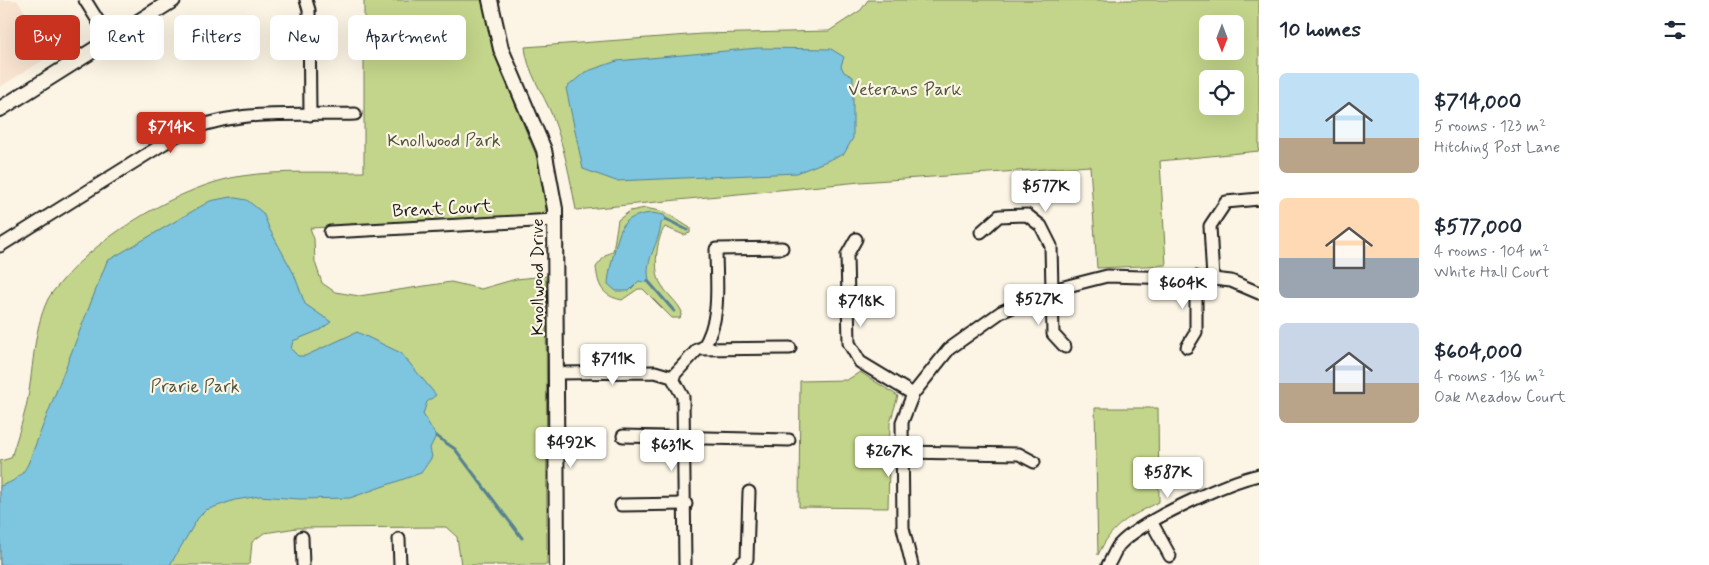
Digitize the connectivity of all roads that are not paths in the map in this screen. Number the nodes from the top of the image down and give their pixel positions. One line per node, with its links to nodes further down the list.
1 (85, 0): 5 (street)
2 (173, 0): 6 (street)
3 (306, 0): 10 (street)
4 (490, 0): 12 (street, Knollwood Drive)
5 (94, 15)
6 (149, 15)
7 (90, 53): 8 (street)
8 (0, 109)
9 (355, 114): 10 (street)
10 (310, 115): 16 (street)
11 (1259, 199): 19 (street)
12 (555, 220): 13 (street, Brent Court); 26 (street, Knollwood Drive)
13 (330, 232)
14 (981, 232): 20 (street)
15 (856, 239): 28 (street)
16 (0, 246)
17 (782, 248): 24 (street)
18 (1196, 277): 19 (street); 20 (street); 23 (street)
19 (1214, 279): 21 (street)
20 (1052, 290): 22 (street); 28 (street)
21 (1259, 293)
22 (1065, 347)
23 (1187, 347)
24 (703, 348): 25 (street); 27 (street)
25 (790, 348)
26 (556, 373): 27 (street); 45 (street, Knollwood Drive)
27 (672, 377): 30 (street)
28 (913, 394): 32 (street)
29 (623, 436): 30 (street)
30 (684, 436): 31 (street); 36 (street)
31 (789, 440)
32 (902, 452): 33 (street); 42 (street)
33 (1034, 462)
34 (1259, 475): 38 (street)
35 (749, 492): 47 (street)
36 (686, 504): 37 (street); 46 (street)
37 (621, 505)
38 (1152, 523): 41 (street); 48 (street)
39 (302, 537): 43 (street)
40 (398, 538): 44 (street)
41 (1170, 556)
42 (915, 560)
43 (303, 565)
44 (400, 565)
45 (557, 565)
46 (685, 565)
47 (738, 565)
48 (1108, 565)

